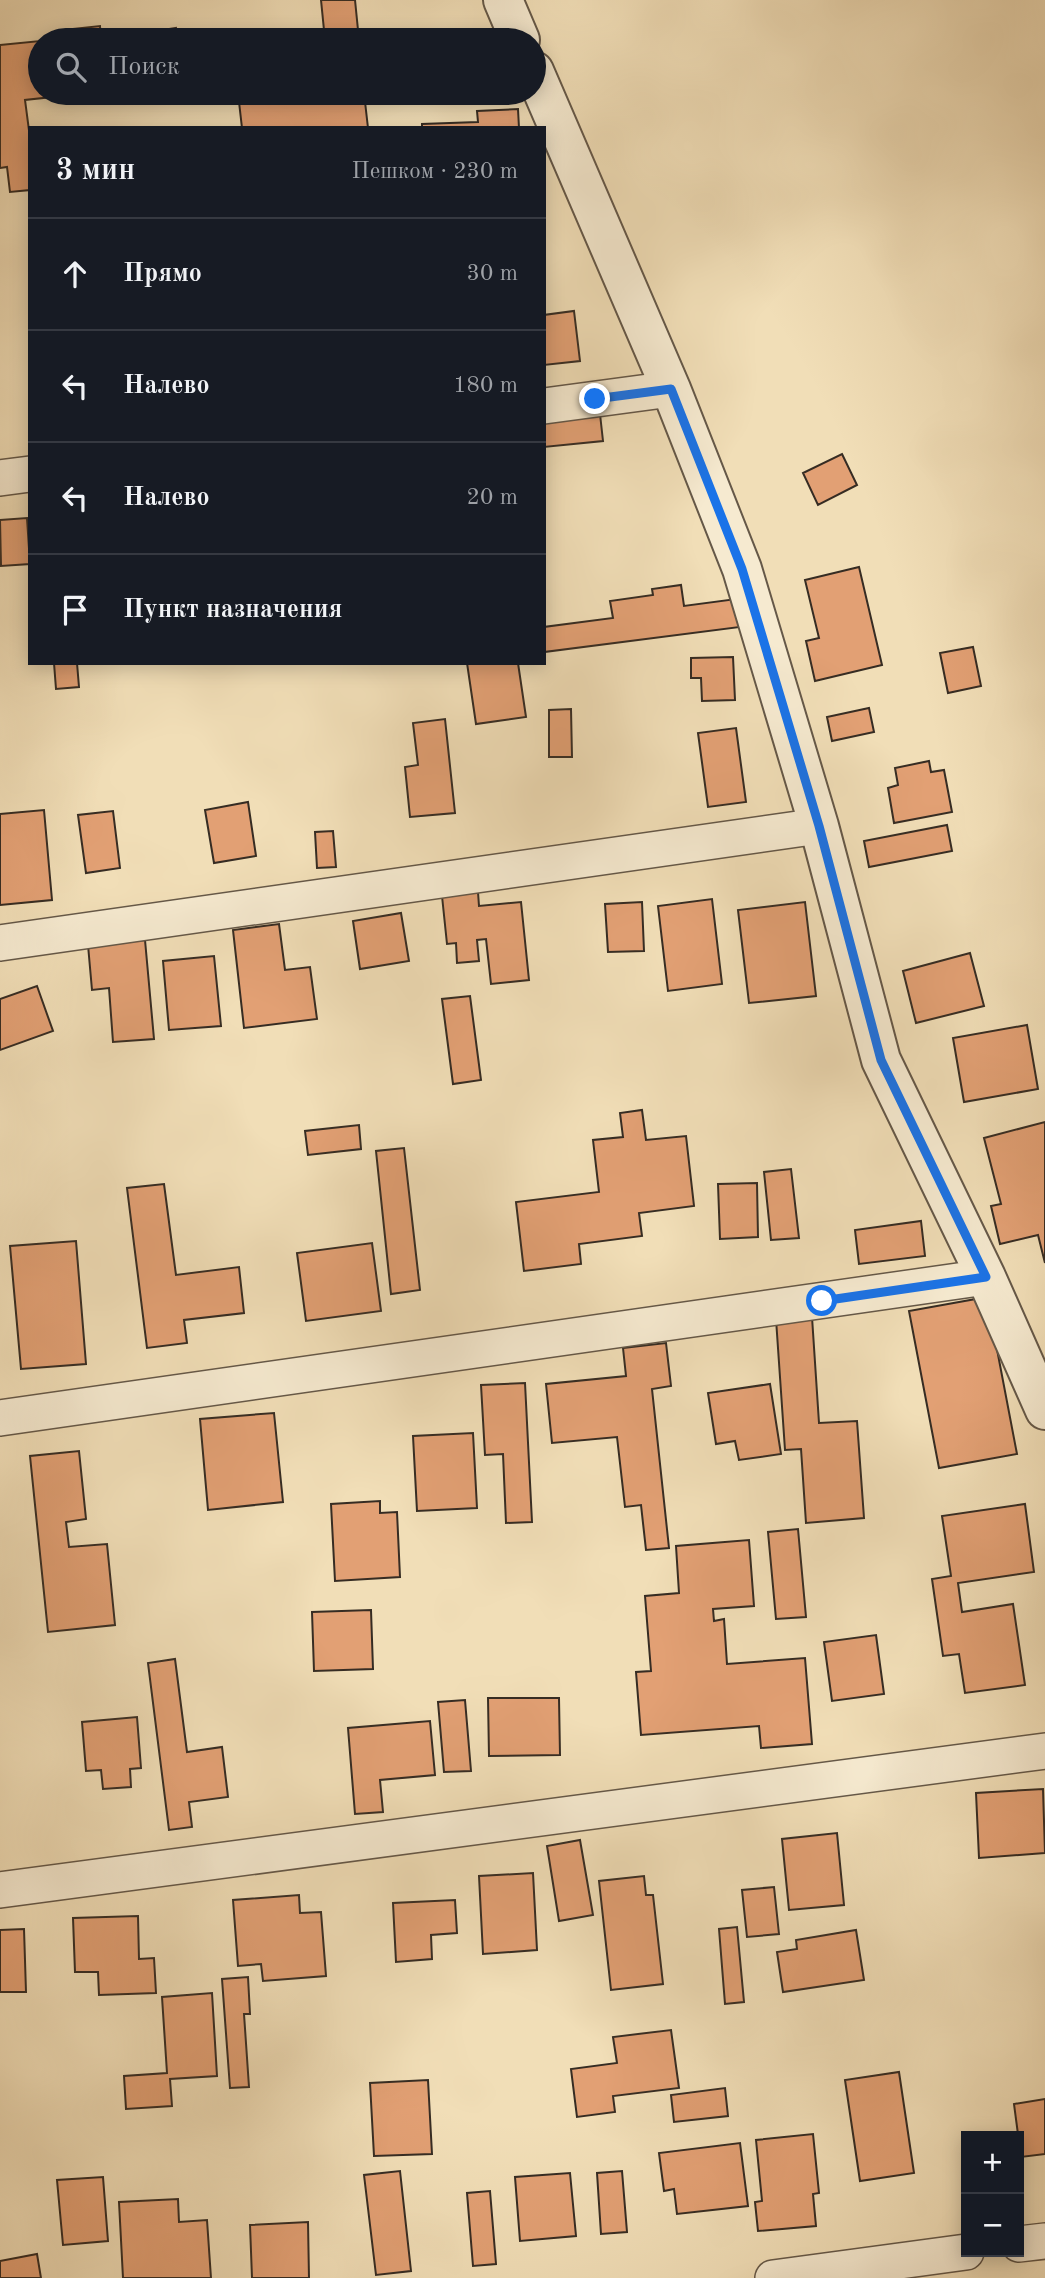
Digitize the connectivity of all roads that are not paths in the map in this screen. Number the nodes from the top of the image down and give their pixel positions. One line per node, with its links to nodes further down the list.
1 (503, 0): 2 (street)
2 (515, 28)
3 (546, 99): 4 (street)
4 (671, 389): 5 (street); 8 (street)
5 (546, 406)
6 (28, 474): 7 (street)
7 (0, 478)
8 (819, 826): 9 (street); 10 (street)
9 (0, 943)
10 (986, 1277): 11 (street); 12 (street)
11 (1045, 1410)
12 (0, 1418)
13 (1045, 1751): 14 (street)
14 (0, 1891)
15 (1045, 2241): 16 (street)
16 (1024, 2244)
17 (961, 2253): 18 (street)
18 (773, 2278)

